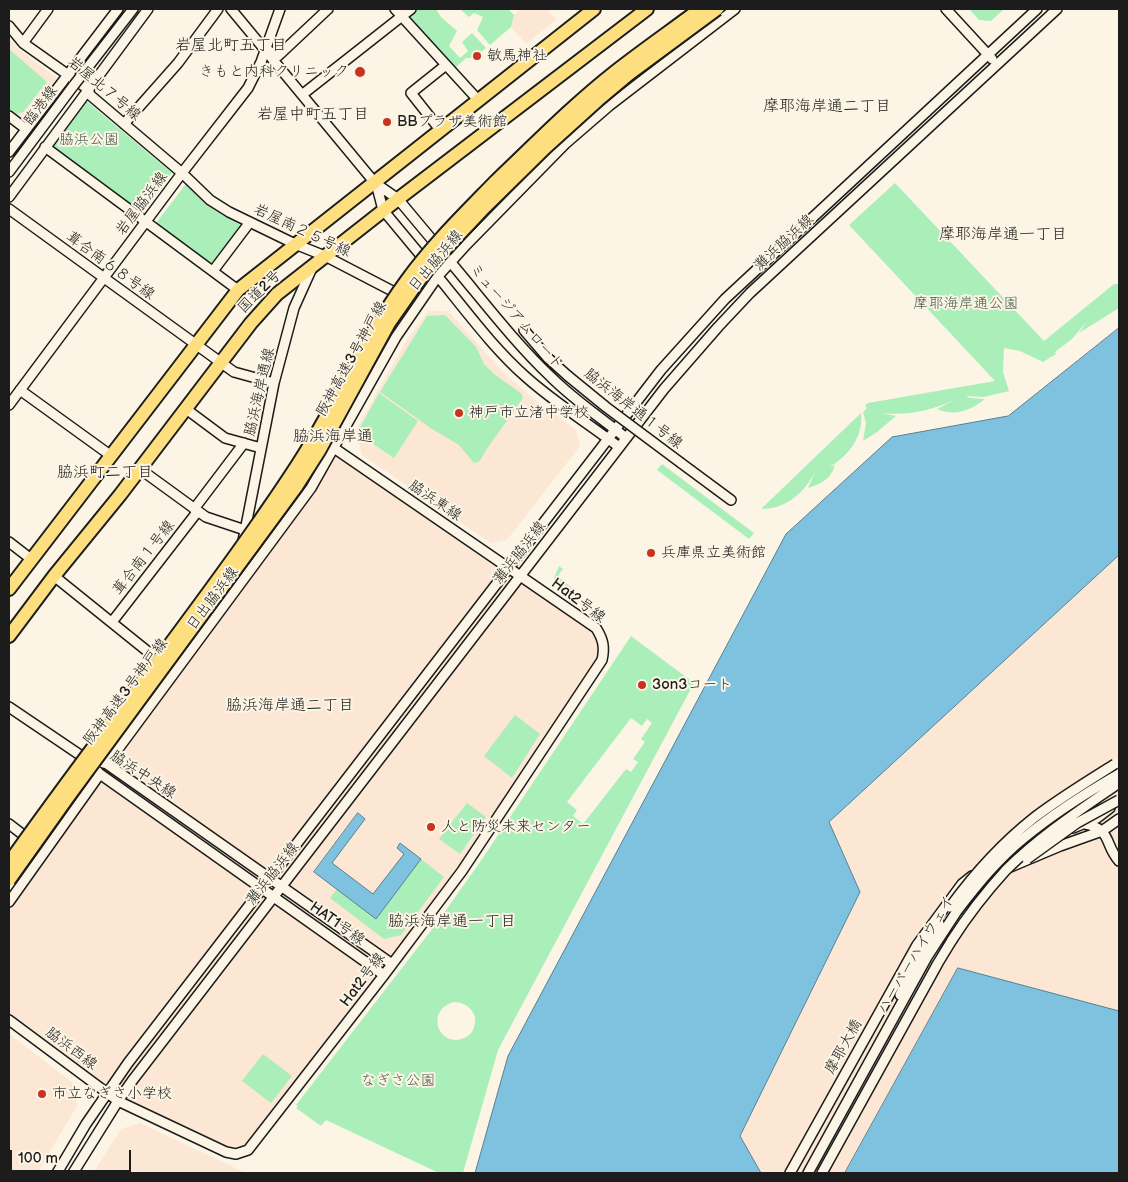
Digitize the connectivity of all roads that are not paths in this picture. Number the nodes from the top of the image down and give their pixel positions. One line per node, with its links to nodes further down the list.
1 (48, 9): 23 (street)
2 (118, 9): 28 (street)
3 (133, 9): 38 (street, 臨港線, bridge)
4 (148, 9): 29 (street)
5 (218, 9): 33 (street)
6 (231, 9): 24 (street, ミュージアムロード)
7 (280, 9): 24 (street, 岩屋脇浜線)
8 (328, 9): 24 (street)
9 (411, 9): 20 (street)
10 (601, 9): 19 (highway, 国道2号)
11 (637, 9): 22 (highway, 国道2号)
12 (647, 9): 22 (highway, 国道2号)
13 (700, 9): 97 (highway, 阪神高速3号神戸線, bridge)
14 (717, 9): 100 (highway, 阪神高速3号神戸線, bridge)
15 (735, 9): 49 (street, 日出脇浜線)
16 (946, 9): 25 (street)
17 (1037, 9): 25 (street, 灘浜脇浜線)
18 (1057, 9): 26 (street, 灘浜脇浜線)
19 (591, 11): 31 (highway, 国道2号)
20 (398, 12): 27 (street); 30 (street)
21 (9, 26): 23 (street, 岩屋北７号線)
22 (605, 41): 42 (highway, 国道2号)
23 (23, 42): 28 (street, 岩屋北７号線)
24 (266, 50): 30 (street, ミュージアムロード); 39 (street, 岩屋脇浜線)
25 (988, 54): 26 (street); 62 (street, 灘浜脇浜線)
26 (997, 64): 64 (street, 灘浜脇浜線)
27 (446, 65): 31 (street); 35 (street)
28 (68, 74): 29 (street, 岩屋北７号線); 34 (street)
29 (88, 89): 33 (street, 岩屋北７号線); 36 (street)
30 (303, 94): 40 (street, ミュージアムロード)
31 (479, 101): 35 (highway, 国道2号)
32 (9, 116): 34 (street)
33 (124, 124): 39 (street, 岩屋北７号線)
34 (26, 129): 37 (street)
35 (441, 131): 40 (highway, 国道2号)
36 (45, 147): 41 (street); 45 (street)
37 (9, 152)
38 (9, 172)
39 (182, 173): 45 (street, 岩屋脇浜線); 46 (street, 岩屋南２５号線)
40 (376, 183): 42 (street, ミュージアムロード); 44 (street, ミュージアムロード); 47 (highway, 国道2号)
41 (9, 197)
42 (398, 199): 44 (highway, 国道2号); 49 (street, ミュージアムロード)
43 (9, 209): 52 (street, 葺合南６８号線)
44 (383, 210): 48 (highway, 国道2号); 51 (street, ミュージアムロード)
45 (146, 222): 50 (street); 52 (street, 岩屋脇浜線)
46 (250, 222): 47 (street, 岩屋南２５号線); 50 (street)
47 (295, 244): 48 (street, 岩屋南２５号線); 53 (highway, 国道2号)
48 (319, 260): 54 (street, 岩屋南２５号線); 57 (highway, 国道2号); 58 (street, 脇浜海岸通線)
49 (450, 262): 51 (street, 日出脇浜線); 62 (street, ミュージアムロード)
50 (213, 271): 53 (street)
51 (438, 276): 54 (street, 日出脇浜線); 63 (street, ミュージアムロード)
52 (104, 278): 56 (street, 葺合南６８号線); 59 (street, 岩屋脇浜線)
53 (238, 290): 56 (highway, 国道2号)
54 (417, 304): 68 (street, 日出脇浜線)
55 (524, 330): 71 (street, 脇浜海岸通１号線, bridge)
56 (196, 345): 57 (street, 葺合南６８号線); 69 (highway, 国道2号)
57 (222, 364): 58 (street, 葺合南６８号線); 61 (highway, 国道2号)
58 (274, 383): 67 (street, 脇浜海岸通線)
59 (20, 390): 60 (street, 岩屋脇浜線); 69 (street)
60 (9, 405)
61 (186, 409): 65 (street); 70 (highway, 国道2号)
62 (614, 429): 63 (street, 灘浜脇浜線); 64 (street, ミュージアムロード)
63 (608, 438): 66 (street, ミュージアムロード); 76 (street, 灘浜脇浜線)
64 (626, 438): 66 (street, 灘浜脇浜線)
65 (244, 444): 67 (street); 72 (street, 葺合南１号線)
66 (619, 447): 78 (street, 灘浜脇浜線)
67 (261, 448): 73 (street, 脇浜海岸通線)
68 (334, 448): 76 (street, 脇浜東線); 86 (street, 日出脇浜線)
69 (110, 456): 75 (highway, 国道2号)
70 (140, 469): 72 (street); 77 (highway, 国道2号)
71 (730, 500)
72 (196, 510): 73 (street); 80 (street, 葺合南１号線)
73 (245, 530): 82 (street, 脇浜海岸通線)
74 (9, 542): 75 (street)
75 (31, 560): 79 (highway, 国道2号)
76 (508, 568): 78 (street, 脇浜東線); 99 (street, 灘浜脇浜線)
77 (54, 576): 80 (street); 81 (highway, 国道2号)
78 (519, 576): 101 (street, 灘浜脇浜線); 107 (street, Hat2号線)
79 (9, 589)
80 (112, 622): 82 (street)
81 (9, 636)
82 (158, 659): 84 (street, 脇浜海岸通線)
83 (9, 707): 84 (street)
84 (83, 757): 86 (street, 脇浜中央線); 87 (street, 脇浜中央線); 95 (street, 脇浜海岸通線)
85 (1117, 763): 110 (street, bridge)
86 (107, 764): 99 (street, 脇浜中央線)
87 (100, 774): 102 (street, 脇浜中央線); 104 (street)
88 (1119, 774): 110 (street, ハーバーハイウェイ, bridge)
89 (1119, 783): 106 (street, ハーバーハイウェイ, bridge)
90 (1119, 801): 93 (street, 摩耶大橋); 106 (street, bridge)
91 (1119, 819): 94 (street, 摩耶大橋)
92 (9, 824): 95 (street)
93 (1085, 824): 94 (street); 105 (street, 摩耶大橋)
94 (1102, 831): 96 (street); 105 (street, 摩耶大橋)
95 (26, 837): 97 (street); 98 (street)
96 (1119, 861)
97 (9, 862)
98 (9, 872)
99 (269, 878): 101 (street, 脇浜中央線); 102 (street, 灘浜脇浜線)
100 (9, 880)
101 (281, 887): 103 (street, 灘浜脇浜線); 107 (street, HAT1号線)
102 (262, 888): 103 (street, 脇浜中央線); 111 (street, 灘浜脇浜線)
103 (274, 896): 108 (street, HAT1号線); 112 (street, 灘浜脇浜線)
104 (9, 902)
105 (941, 910): 115 (street, 摩耶大橋)
106 (952, 940): 117 (street, ハーバーハイウェイ)
107 (392, 964): 108 (street, Hat2号線)
108 (384, 975): 112 (street, Hat2号線)
109 (9, 1020): 111 (street, 脇浜西線)
110 (859, 1081): 116 (street, ハーバーハイウェイ)
111 (107, 1093): 112 (street, 脇浜西線); 113 (street, 灘浜脇浜線)
112 (118, 1101): 114 (street, 灘浜脇浜線)
113 (57, 1173)
114 (73, 1173)
115 (790, 1173)
116 (808, 1173)
117 (822, 1173)

